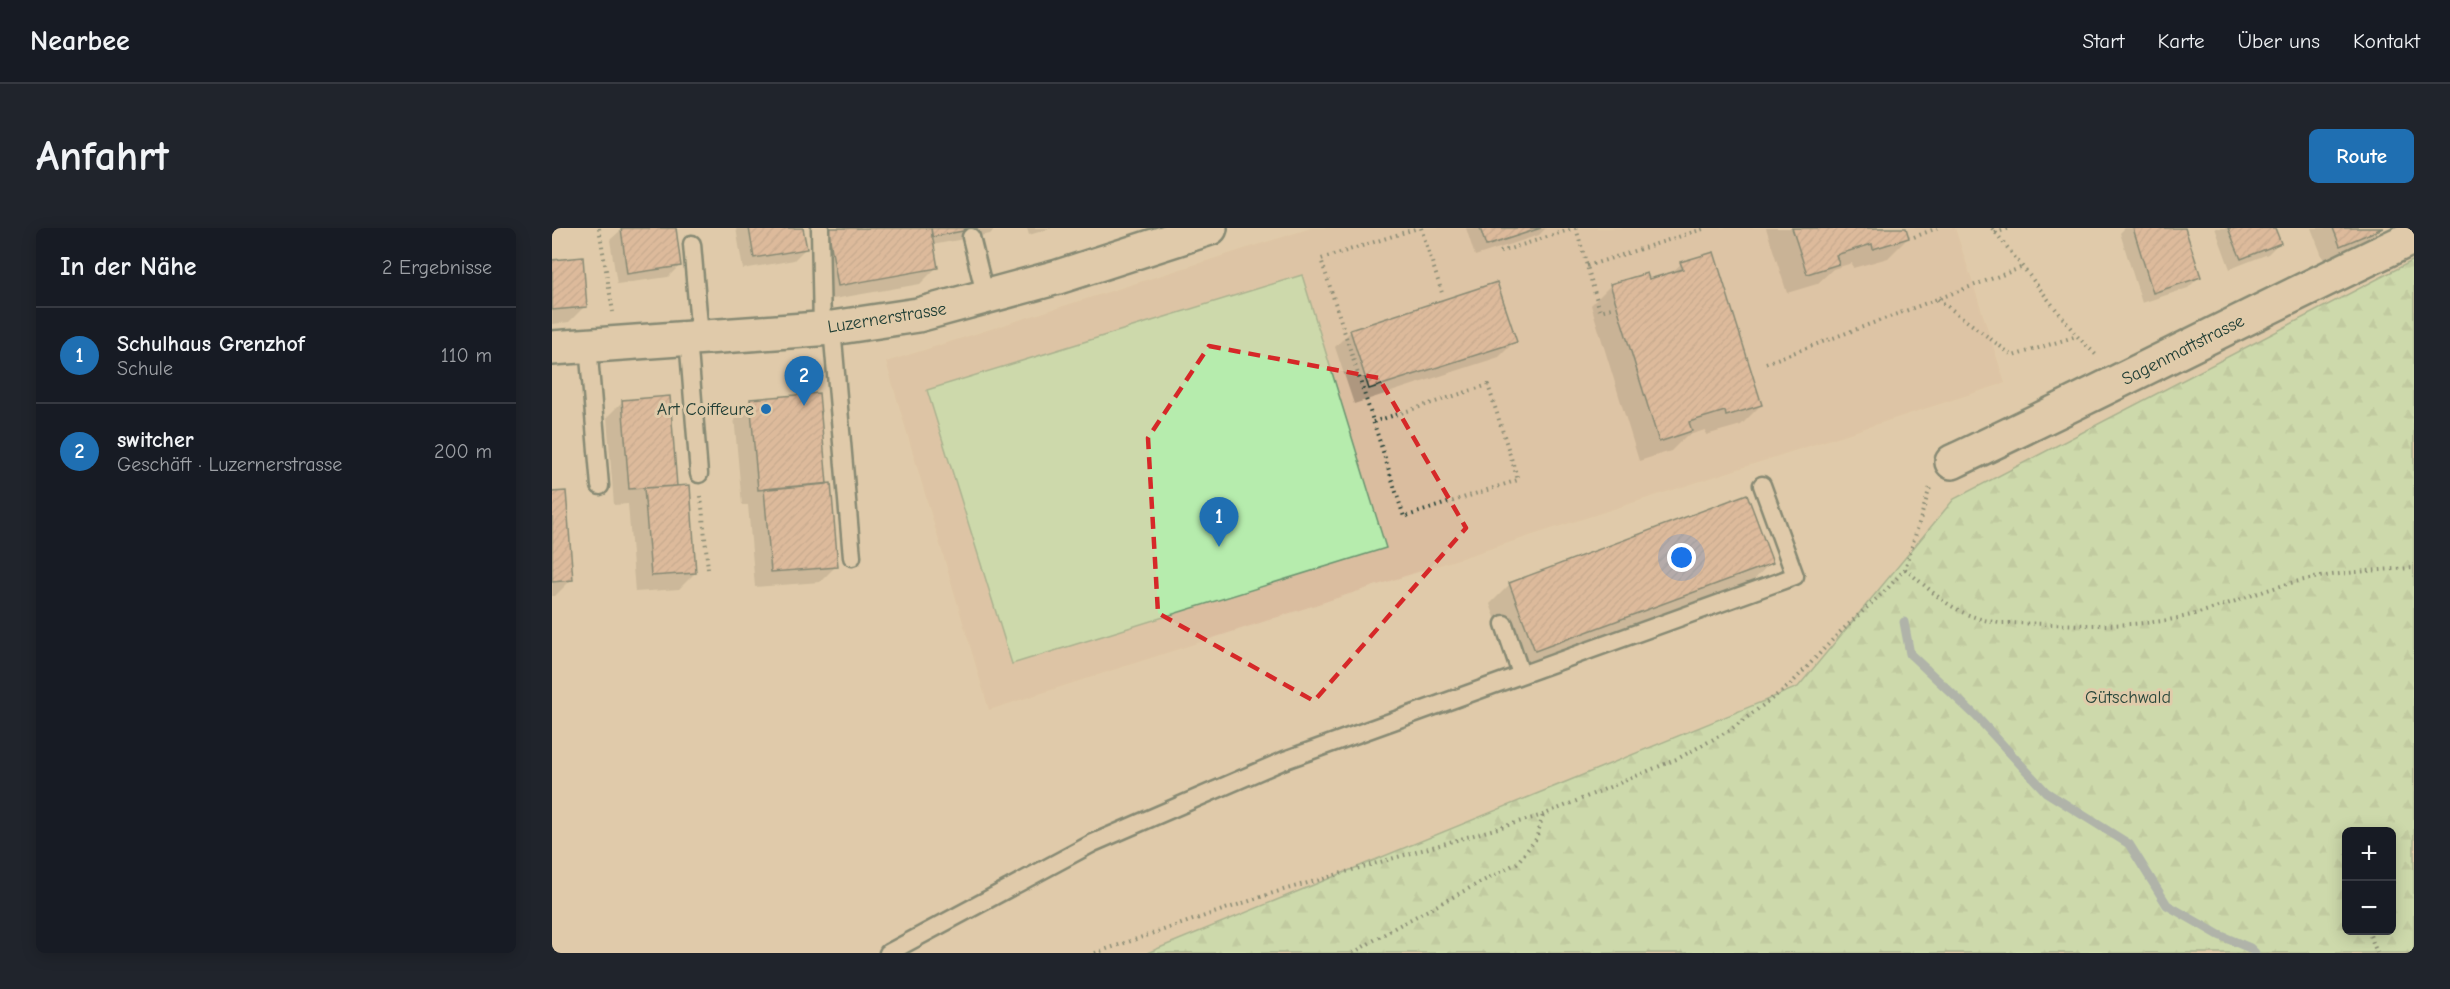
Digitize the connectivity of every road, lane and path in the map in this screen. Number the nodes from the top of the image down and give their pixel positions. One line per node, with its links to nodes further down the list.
1 (598, 228): 22 (path)
2 (820, 228): 23 (lane)
3 (1210, 228): 19 (main road, Luzernerstrasse)
4 (1419, 228): 18 (path); 30 (path)
5 (1576, 228): 15 (path); 16 (path)
6 (1706, 228): 16 (path)
7 (1937, 228): 12 (path)
8 (1992, 228): 10 (path)
9 (2010, 228): 10 (path)
10 (1995, 233): 17 (path)
11 (971, 237): 19 (lane)
12 (1914, 237)
13 (2414, 237): 29 (main road, Sagenmattstrasse)
14 (692, 244): 25 (lane)
15 (1500, 252)
16 (1587, 266): 21 (path)
17 (2023, 267): 20 (path); 24 (path)
18 (1443, 296)
19 (986, 298): 23 (main road, Luzernerstrasse)
20 (1938, 298): 24 (path); 28 (path)
21 (1612, 308)
22 (614, 319)
23 (827, 328): 25 (main road, Luzernerstrasse); 35 (lane)
24 (2077, 336): 29 (path)
25 (694, 338): 26 (main road, Luzernerstrasse); 32 (lane)
26 (588, 345): 27 (main road, Luzernerstrasse); 34 (lane)
27 (552, 348)
28 (1766, 363)
29 (2122, 381): 31 (main road, Sagenmattstrasse)
30 (1373, 422): 30 (path)
31 (1952, 462): 38 (path)
32 (699, 474): 37 (path)
33 (1762, 485): 40 (lane)
34 (600, 486)
35 (852, 558)
36 (2414, 568): 38 (path)
37 (708, 569)
38 (1905, 569): 41 (path)
39 (1504, 624): 40 (lane)
40 (1521, 674): 43 (lane)
41 (1543, 815): 44 (path); 45 (path)
42 (2370, 935): 46 (path)
43 (888, 953)
44 (1095, 953)
45 (1353, 953)
46 (2377, 953)

